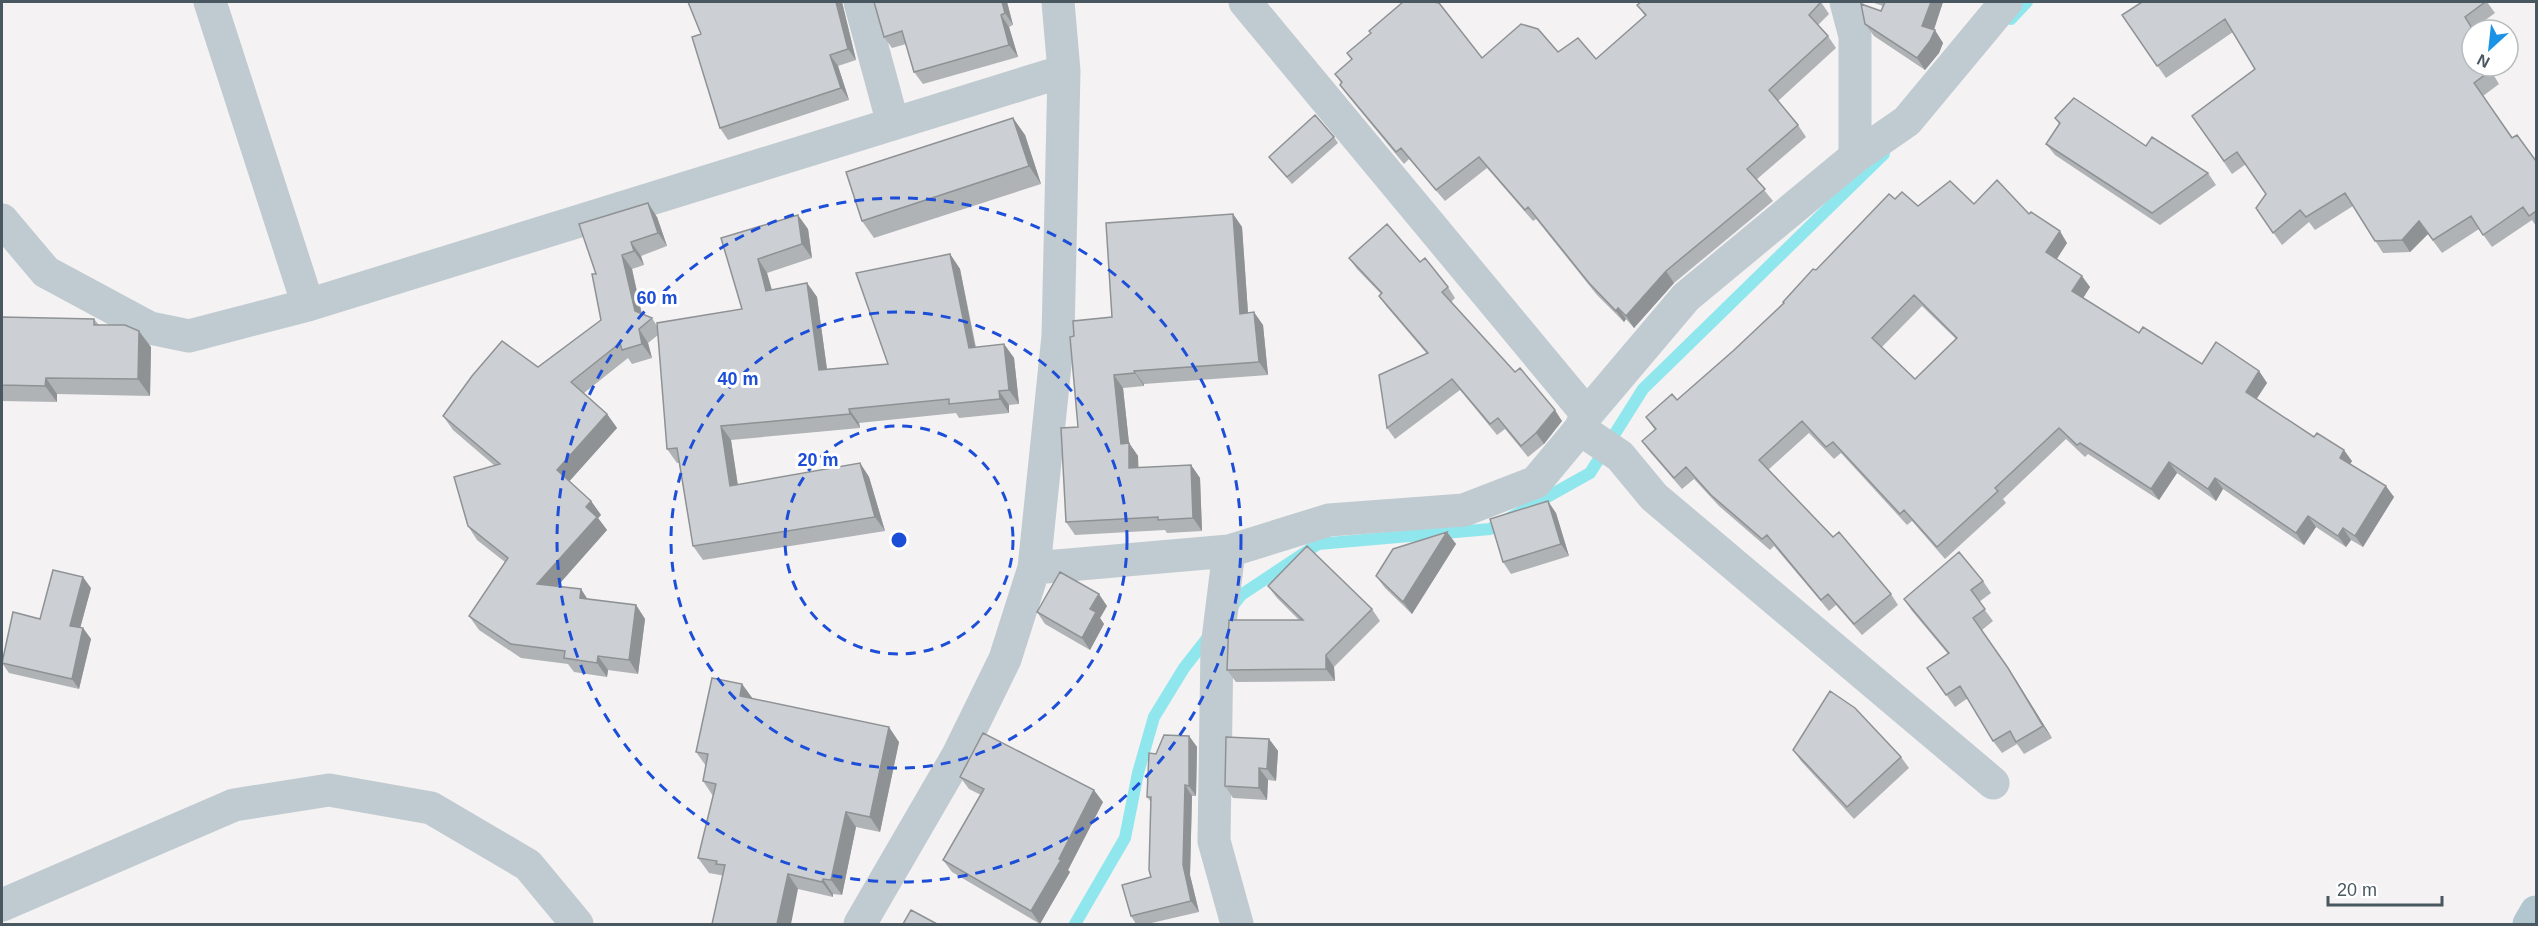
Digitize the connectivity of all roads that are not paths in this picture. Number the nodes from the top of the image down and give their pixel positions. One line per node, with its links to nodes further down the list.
1 (210, 2): 11 (street)
2 (860, 2): 8 (street)
3 (1058, 2): 7 (street)
4 (1245, 2): 12 (street)
5 (1846, 2): 9 (street)
6 (2006, 2): 9 (street)
7 (1064, 71): 8 (street); 14 (street)
8 (892, 124): 11 (street)
9 (1855, 157): 12 (street)
10 (2, 220): 11 (street)
11 (308, 304)
12 (1596, 435): 13 (street); 15 (street)
13 (1229, 551): 14 (street); 20 (street)
14 (1034, 568): 19 (street)
15 (1993, 783)
16 (2, 905): 18 (street)
17 (2536, 912): 21 (main road)
18 (577, 924)
19 (860, 924)
20 (1237, 924)
21 (2529, 924)

